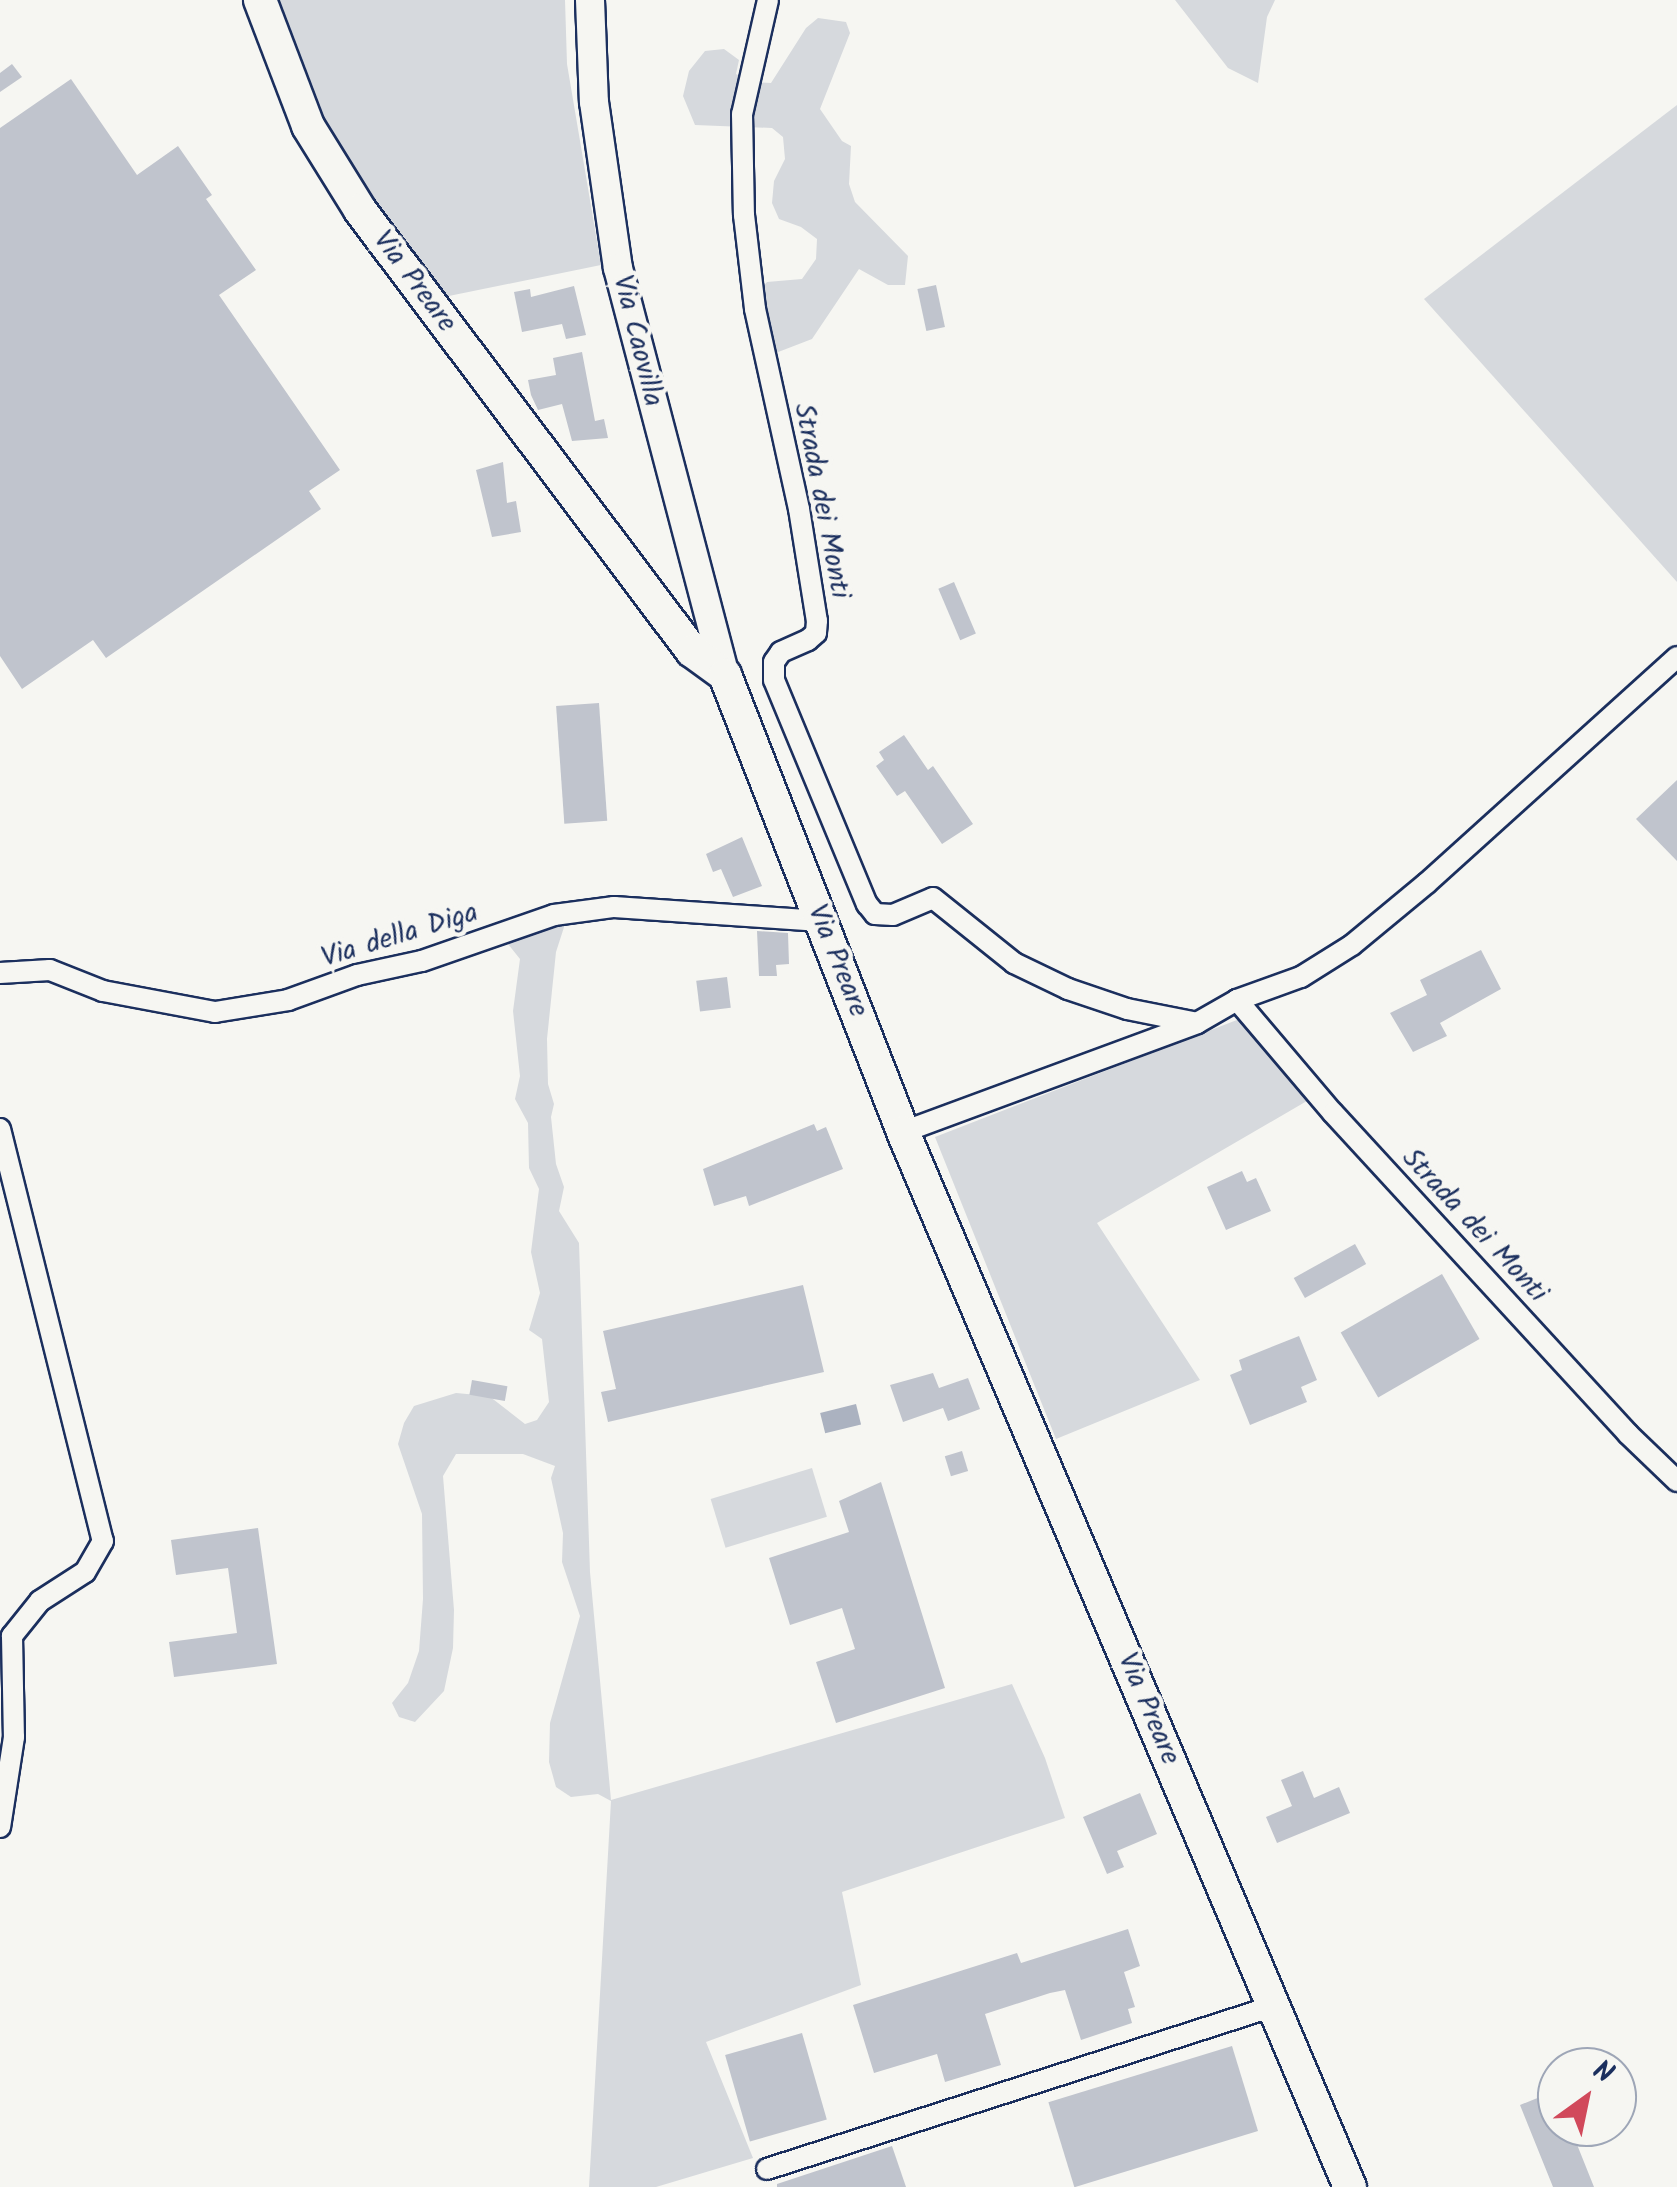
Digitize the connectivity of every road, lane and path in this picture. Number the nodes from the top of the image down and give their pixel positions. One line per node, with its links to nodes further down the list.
1 (260, 0): 5 (main road, Via Preare)
2 (590, 0): 5 (main road, Via Caovilla)
3 (768, 0): 9 (street, Strada dei Monti)
4 (1677, 658): 8 (street)
5 (725, 675): 6 (main road, Via Preare)
6 (820, 921): 7 (street, Via della Diga); 11 (main road, Via Preare)
7 (0, 973)
8 (1237, 1000): 9 (street); 12 (street, Strada dei Monti)
9 (1198, 1023): 11 (street)
10 (0, 1129): 13 (street)
11 (904, 1132): 14 (main road, Via Preare)
12 (1677, 1481)
13 (0, 1827)
14 (1274, 2006): 15 (street); 16 (main road, Via Preare)
15 (767, 2169)
16 (1350, 2187)

